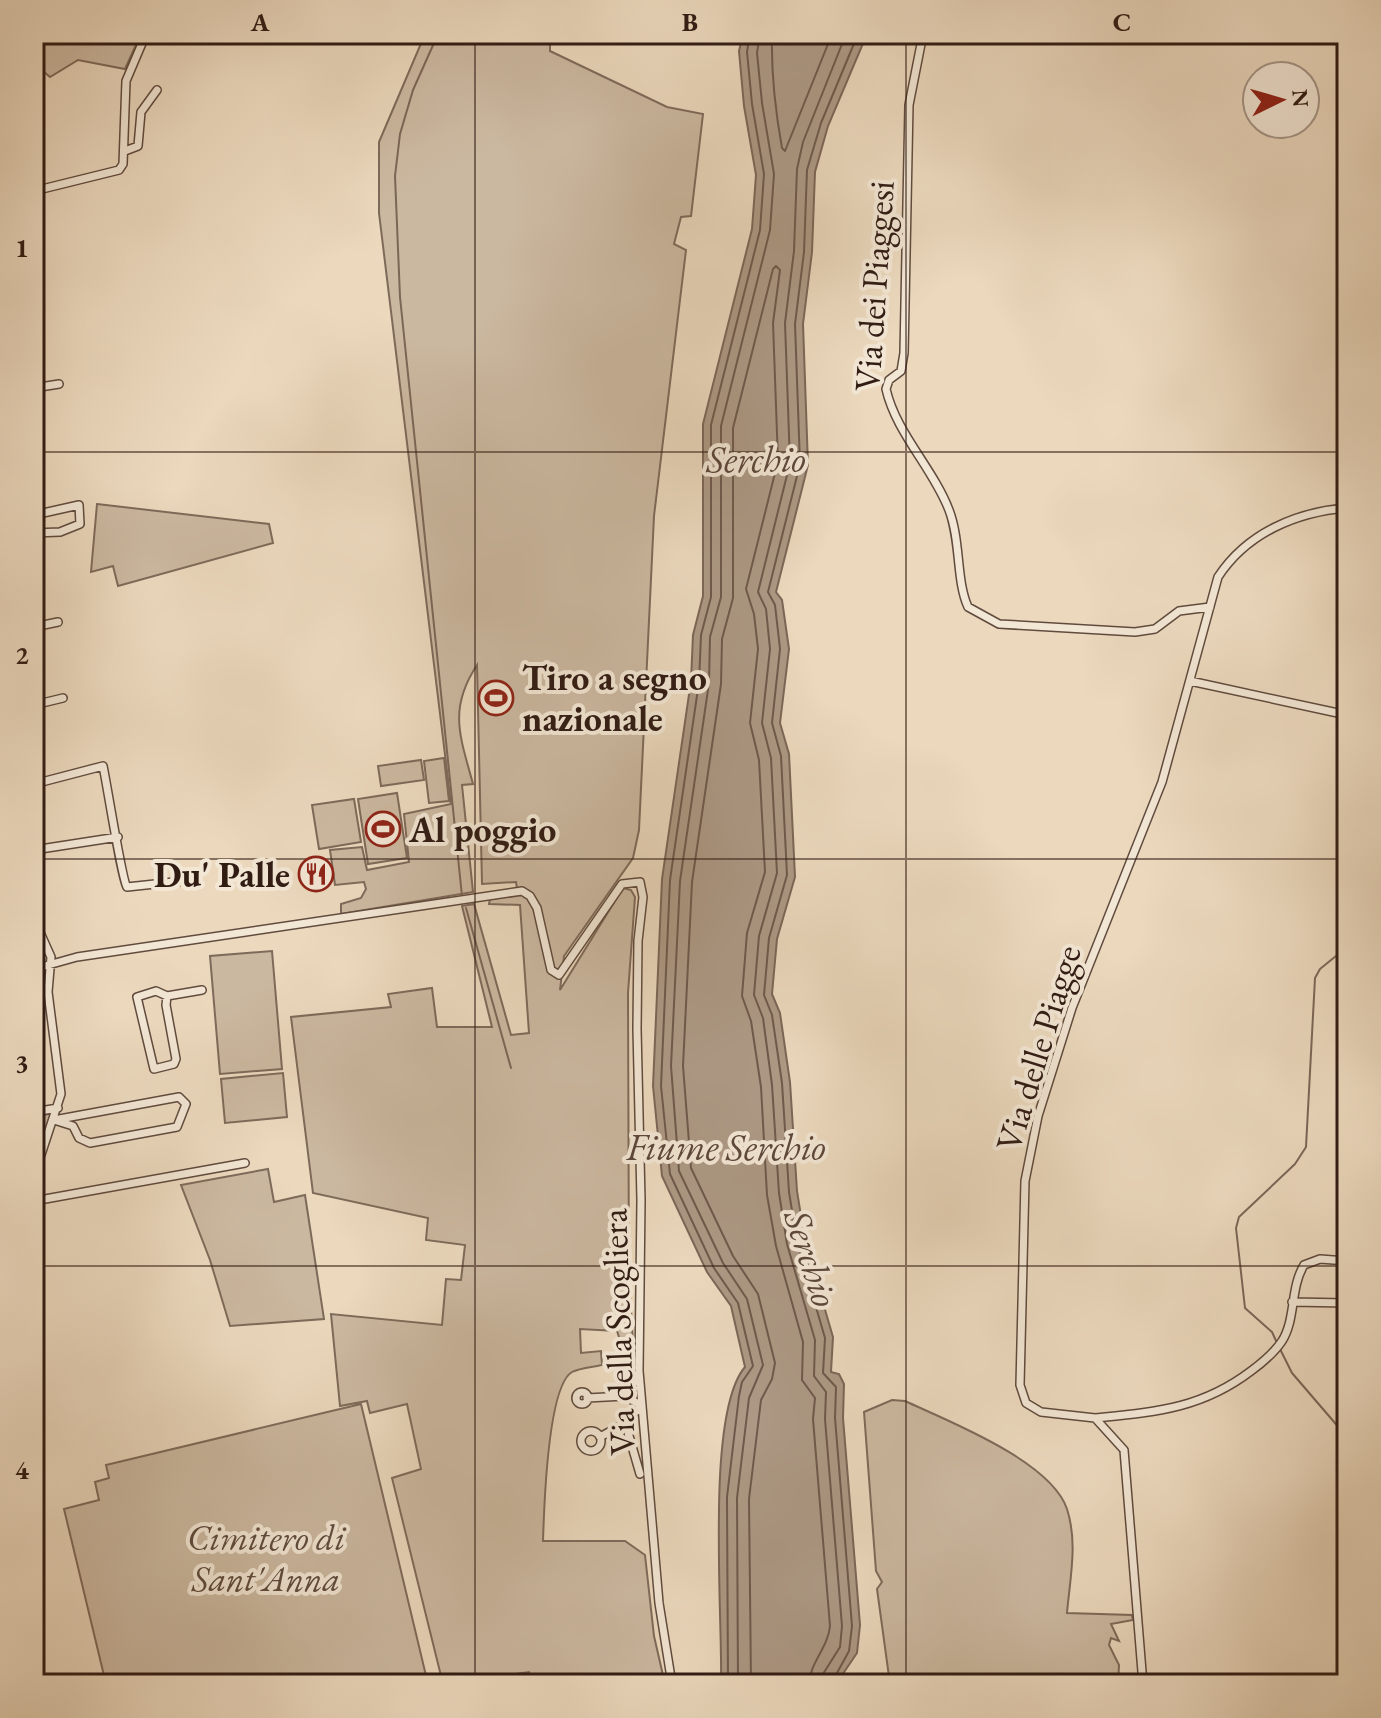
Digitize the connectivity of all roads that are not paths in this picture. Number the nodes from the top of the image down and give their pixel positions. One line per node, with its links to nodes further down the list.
1 (146, 34): 4 (street)
2 (923, 34): 11 (street, Via dei Piaggesi)
3 (157, 90): 4 (street)
4 (125, 151): 5 (street)
5 (34, 191)
6 (59, 384): 7 (street)
7 (34, 388)
8 (1347, 508): 11 (street, Via delle Piagge)
9 (34, 515): 10 (street)
10 (34, 533)
11 (1210, 607): 14 (street, Via delle Piagge)
12 (58, 622): 13 (street)
13 (34, 627)
14 (1190, 681): 17 (street); 41 (street, Via delle Piagge)
15 (63, 698): 16 (street)
16 (34, 705)
17 (1347, 715)
18 (34, 784): 19 (street)
19 (118, 837): 20 (street); 21 (street)
20 (34, 850)
21 (183, 881)
22 (34, 919): 23 (street)
23 (50, 964): 24 (street); 27 (street); 36 (street, Via della Scogliera)
24 (34, 969)
25 (202, 990): 26 (street)
26 (167, 996): 26 (street)
27 (58, 1108): 28 (street); 29 (street)
28 (34, 1112)
29 (54, 1120): 29 (street); 31 (street)
30 (245, 1163): 32 (street)
31 (34, 1176)
32 (34, 1201)
33 (1347, 1261): 34 (street)
34 (1292, 1302): 35 (street); 41 (street, Via delle Piagge)
35 (1347, 1303)
36 (639, 1375): 38 (street); 39 (street, Via della Scogliera)
37 (587, 1398): 38 (street)
38 (629, 1399): 39 (street); 40 (street)
39 (642, 1406): 40 (street); 45 (street, Via della Scogliera)
40 (633, 1414): 42 (street)
41 (1095, 1418): 46 (street)
42 (625, 1422): 43 (street); 44 (street)
43 (600, 1437)
44 (640, 1474)
45 (672, 1684)
46 (1143, 1684)

